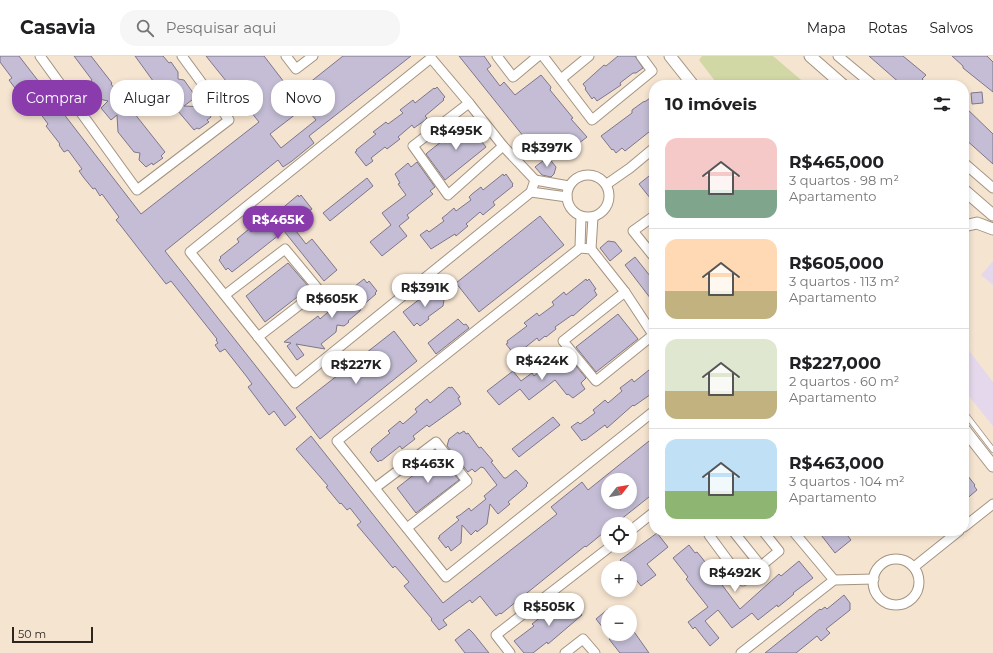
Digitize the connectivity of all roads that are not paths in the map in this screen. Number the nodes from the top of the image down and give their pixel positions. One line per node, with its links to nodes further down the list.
1 (40, 56): 2 (street)
2 (182, 56)
3 (286, 56): 4 (street)
4 (313, 56)
5 (497, 56): 6 (street)
6 (538, 56)
7 (543, 56): 13 (street)
8 (589, 56): 13 (street)
9 (641, 56): 13 (street)
10 (670, 56): 14 (street)
11 (810, 56): 15 (street)
12 (838, 56): 16 (street)
13 (561, 79)
14 (689, 80)
15 (837, 80)
16 (867, 80)
17 (469, 103): 18 (street); 18 (street); 38 (street)
18 (503, 146): 21 (street)
19 (649, 152): 22 (street)
20 (969, 167): 24 (street)
21 (535, 180): 23 (street); 25 (street)
22 (606, 184): 23 (street); 30 (street)
23 (569, 186): 27 (street)
24 (993, 188)
25 (532, 192): 27 (street); 40 (street)
26 (969, 194): 28 (street)
27 (567, 197): 29 (street)
28 (993, 215)
29 (582, 216): 30 (street); 34 (street)
30 (593, 217): 35 (street)
31 (649, 220): 36 (street)
32 (969, 225): 33 (street)
33 (993, 229)
34 (580, 248): 35 (street); 47 (street)
35 (591, 249): 37 (street)
36 (649, 251)
37 (625, 292): 39 (street); 41 (street)
38 (225, 295): 40 (street); 40 (street)
39 (649, 328)
40 (258, 337)
41 (649, 339)
42 (649, 415): 52 (street)
43 (969, 419): 45 (lane)
44 (969, 435): 46 (street)
45 (993, 450)
46 (993, 466)
47 (375, 488): 52 (street); 52 (street)
48 (993, 504): 50 (street)
49 (649, 516): 51 (street)
50 (969, 523)
51 (637, 525)
52 (407, 528)
53 (709, 536): 59 (street)
54 (737, 536): 59 (street)
55 (767, 536): 59 (street)
56 (797, 536): 62 (street)
57 (953, 536): 60 (street)
58 (602, 553): 63 (street)
59 (761, 566)
60 (914, 567): 61 (street); 61 (street)
61 (874, 579): 62 (street)
62 (834, 580): 66 (street)
63 (510, 653)
64 (566, 653): 65 (street)
65 (595, 653)
66 (741, 653)

